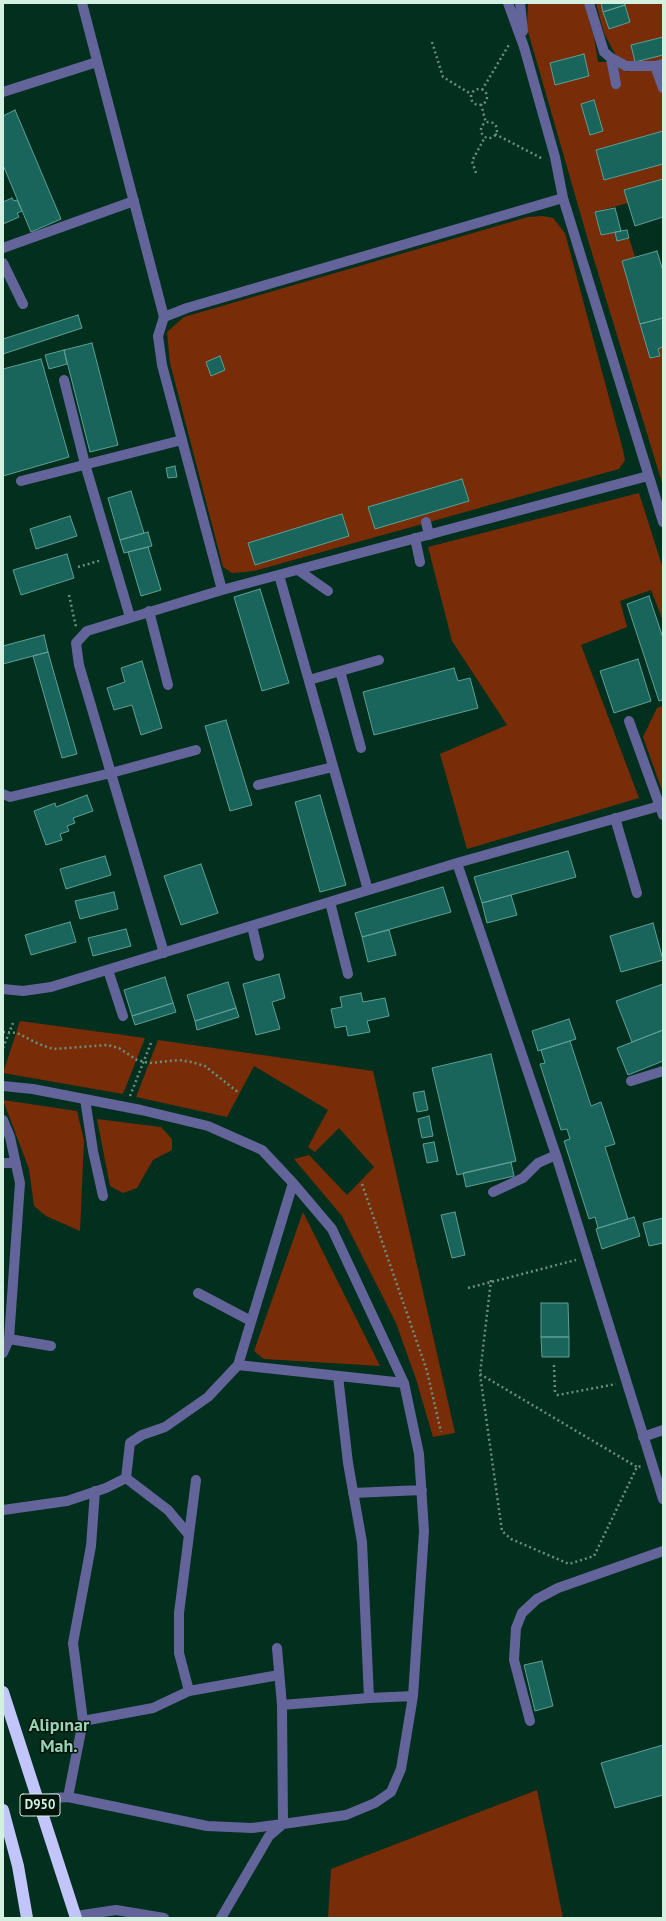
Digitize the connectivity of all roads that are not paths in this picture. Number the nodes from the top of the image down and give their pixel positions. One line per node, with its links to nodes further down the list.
1 (82, 3): 7 (street)
2 (508, 3): 5 (street)
3 (520, 3): 5 (street)
4 (589, 3): 6 (street)
5 (524, 47): 12 (street)
6 (611, 58): 8 (street); 9 (street)
7 (97, 62): 11 (street); 13 (street)
8 (659, 65): 10 (street)
9 (616, 84)
10 (663, 88)
11 (3, 92)
12 (563, 198): 17 (street); 21 (street)
13 (134, 201): 14 (street); 17 (street)
14 (3, 248)
15 (3, 263): 16 (street)
16 (23, 304)
17 (164, 317): 19 (street)
18 (64, 380): 20 (street)
19 (182, 440): 20 (street); 30 (street)
20 (85, 464): 22 (street); 33 (street)
21 (648, 476): 24 (street); 25 (street)
22 (21, 481)
23 (426, 522): 25 (street)
24 (663, 522)
25 (429, 535): 26 (street)
26 (415, 538): 27 (street); 28 (street)
27 (420, 562)
28 (298, 570): 29 (street); 31 (street)
29 (279, 575): 30 (street); 36 (street)
30 (222, 590): 32 (street)
31 (328, 591)
32 (149, 611): 33 (street); 37 (street)
33 (130, 617): 42 (street)
34 (379, 660): 35 (street)
35 (340, 671): 36 (street); 39 (street)
36 (309, 680): 41 (street)
37 (168, 685)
38 (629, 721): 45 (street)
39 (361, 748)
40 (196, 750): 42 (street)
41 (333, 766): 43 (street); 48 (street)
42 (111, 773): 44 (street); 52 (street)
43 (258, 785)
44 (3, 794)
45 (662, 808): 46 (street)
46 (615, 818): 47 (street); 49 (street)
47 (457, 863): 48 (street); 63 (street)
48 (368, 890): 50 (street)
49 (637, 893)
50 (330, 902): 51 (street); 55 (street)
51 (252, 926): 52 (street); 53 (street)
52 (164, 953): 54 (street)
53 (259, 956)
54 (108, 970): 56 (street); 57 (street)
55 (348, 974)
56 (3, 989)
57 (123, 1016)
58 (663, 1071): 59 (street)
59 (631, 1082)
60 (3, 1086): 61 (street)
61 (85, 1099): 66 (street); 68 (street)
62 (3, 1120): 65 (street)
63 (556, 1155): 67 (street); 78 (street)
64 (3, 1163): 65 (street)
65 (16, 1163): 71 (street)
66 (293, 1183): 70 (street); 76 (street)
67 (493, 1192)
68 (103, 1196)
69 (198, 1293): 70 (street)
70 (251, 1321): 74 (street)
71 (9, 1339): 72 (street); 73 (street)
72 (51, 1346)
73 (3, 1353)
74 (238, 1366): 75 (street); 79 (street)
75 (338, 1376): 76 (street); 83 (street)
76 (404, 1383): 81 (street)
77 (663, 1430): 78 (street)
78 (643, 1437): 84 (street)
79 (126, 1478): 82 (street); 86 (street)
80 (196, 1480): 86 (street)
81 (422, 1490): 83 (street); 92 (street)
82 (95, 1492): 85 (street); 95 (street)
83 (353, 1493): 93 (street)
84 (663, 1499)
85 (3, 1510)
86 (189, 1535): 90 (street)
87 (663, 1551): 96 (street)
88 (277, 1648): 89 (street)
89 (279, 1675): 90 (street); 94 (street)
90 (189, 1691): 95 (street)
91 (3, 1692): 98 (highway, D950)
92 (413, 1696): 93 (street); 100 (street)
93 (370, 1698): 94 (street)
94 (282, 1705): 100 (street)
95 (83, 1720): 97 (street)
96 (530, 1721)
97 (68, 1797): 98 (street); 100 (street)
98 (38, 1799): 101 (highway, D950)
99 (3, 1810): 102 (highway, D950)
100 (283, 1824): 104 (street)
101 (76, 1917): 103 (street)
102 (27, 1918)
103 (164, 1918)
104 (221, 1918)

